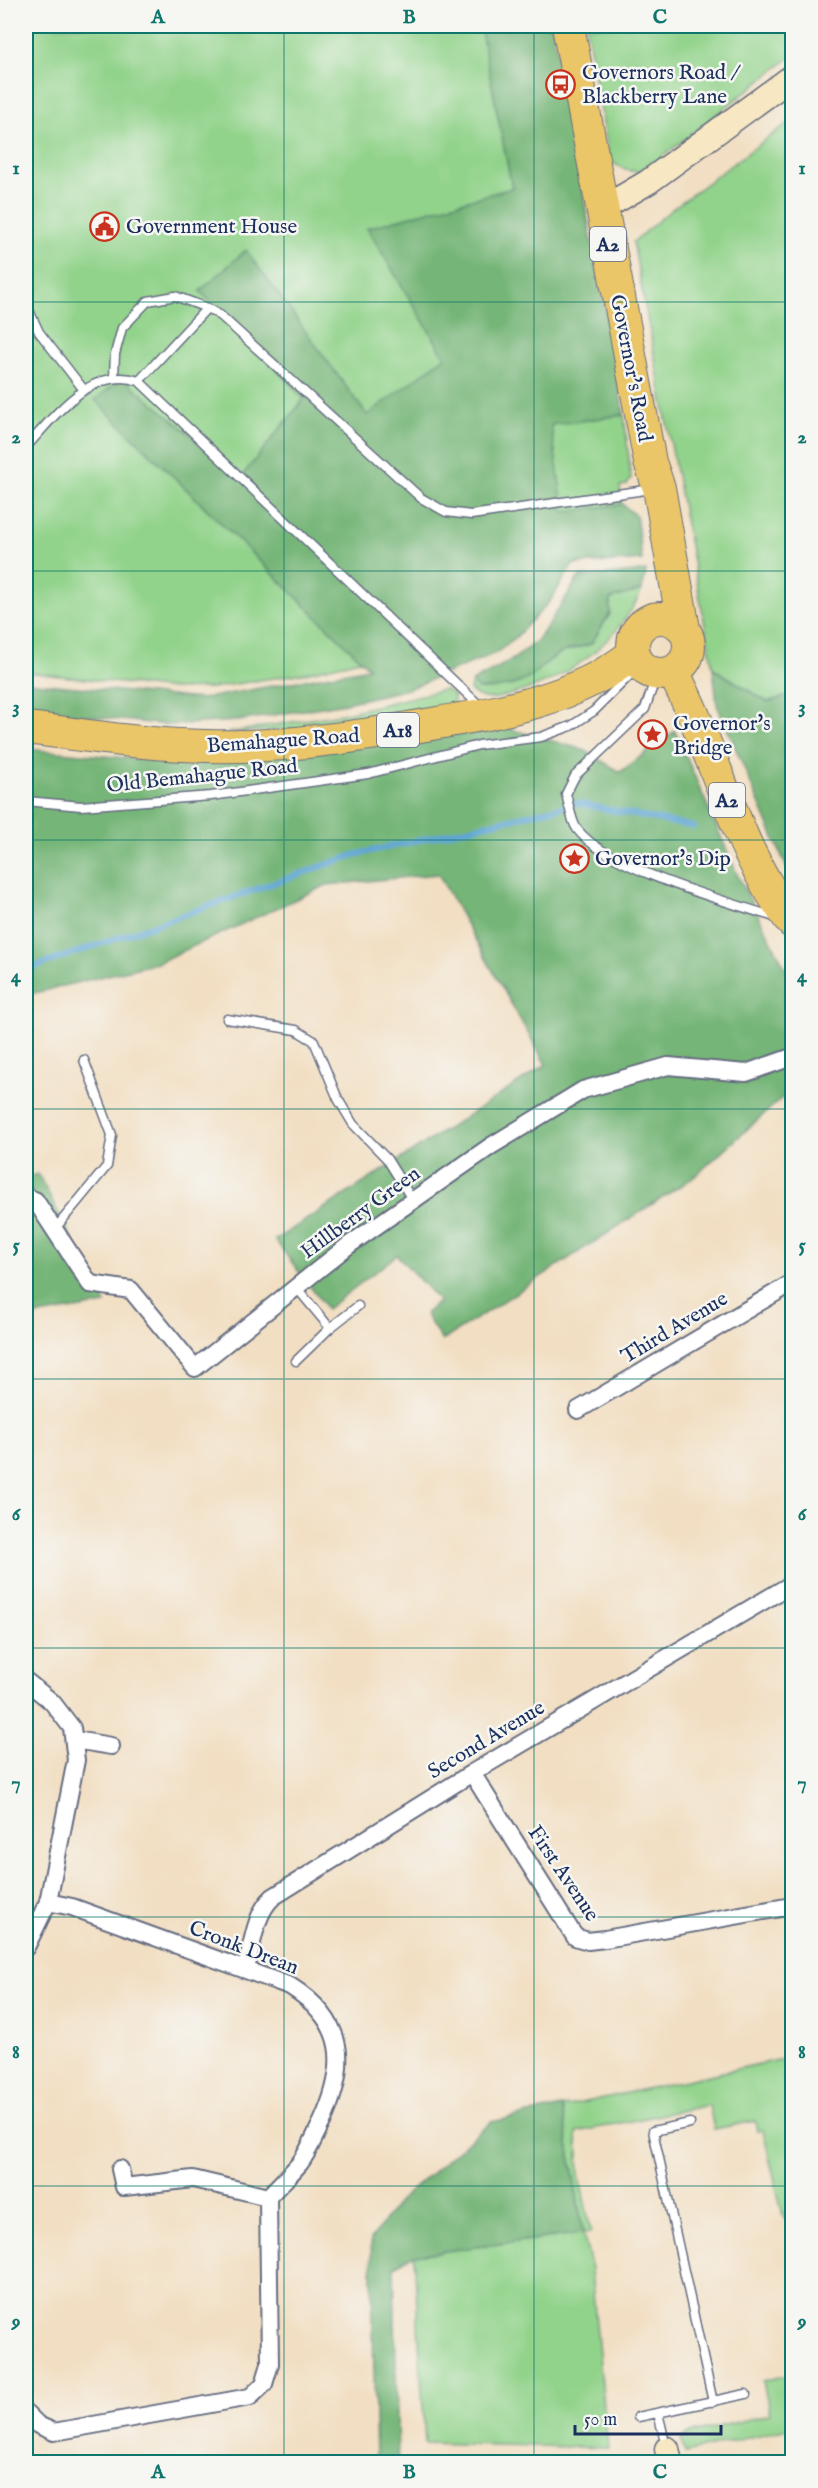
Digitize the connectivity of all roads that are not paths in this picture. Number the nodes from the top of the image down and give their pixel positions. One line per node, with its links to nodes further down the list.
1 (568, 26): 3 (highway, Governor's Road / A2)
2 (792, 77): 3 (main road)
3 (602, 209): 10 (highway, Governor's Road / A2)
4 (26, 304): 8 (lane)
5 (207, 308): 6 (lane); 7 (lane); 10 (lane)
6 (114, 376): 7 (lane); 8 (lane)
7 (139, 381): 14 (lane)
8 (84, 390): 9 (lane)
9 (26, 447)
10 (652, 480): 11 (highway, Governor's Road / A2); 12 (highway, Governor's Road / A2)
11 (648, 620): 12 (highway); 13 (highway, A2)
12 (684, 629): 13 (highway, A2)
13 (651, 666): 14 (highway, Bemahague Road / A18); 16 (lane, Old Bemahague Road); 17 (highway, A2); 17 (lane)
14 (488, 714): 15 (highway, Bemahague Road / A18)
15 (26, 728)
16 (26, 801)
17 (792, 923)
18 (227, 1019): 22 (lane)
19 (792, 1057): 22 (street, Hillberry Green)
20 (84, 1060): 23 (lane)
21 (30, 1194): 23 (street, Hillberry Green)
22 (412, 1200): 25 (street, Hillberry Green)
23 (54, 1230): 25 (street, Hillberry Green)
24 (792, 1283): 29 (street, Third Avenue)
25 (296, 1286): 27 (lane)
26 (357, 1306): 27 (lane)
27 (330, 1328): 28 (lane)
28 (296, 1361)
29 (578, 1410)
30 (792, 1584): 34 (street, Second Avenue)
31 (26, 1681): 32 (street)
32 (75, 1740): 33 (street); 35 (street)
33 (111, 1746)
34 (472, 1773): 36 (street, First Avenue); 38 (street, Second Avenue)
35 (48, 1902): 37 (street); 38 (street, Cronk Drean)
36 (792, 1906)
37 (26, 1947)
38 (246, 1969): 41 (street, Cronk Drean)
39 (690, 2123): 43 (lane)
40 (120, 2169): 41 (street)
41 (268, 2196): 44 (street)
42 (746, 2394): 43 (lane)
43 (712, 2402): 45 (lane)
44 (26, 2413)
45 (658, 2413): 46 (lane); 47 (lane)
46 (638, 2417)
47 (668, 2456)

